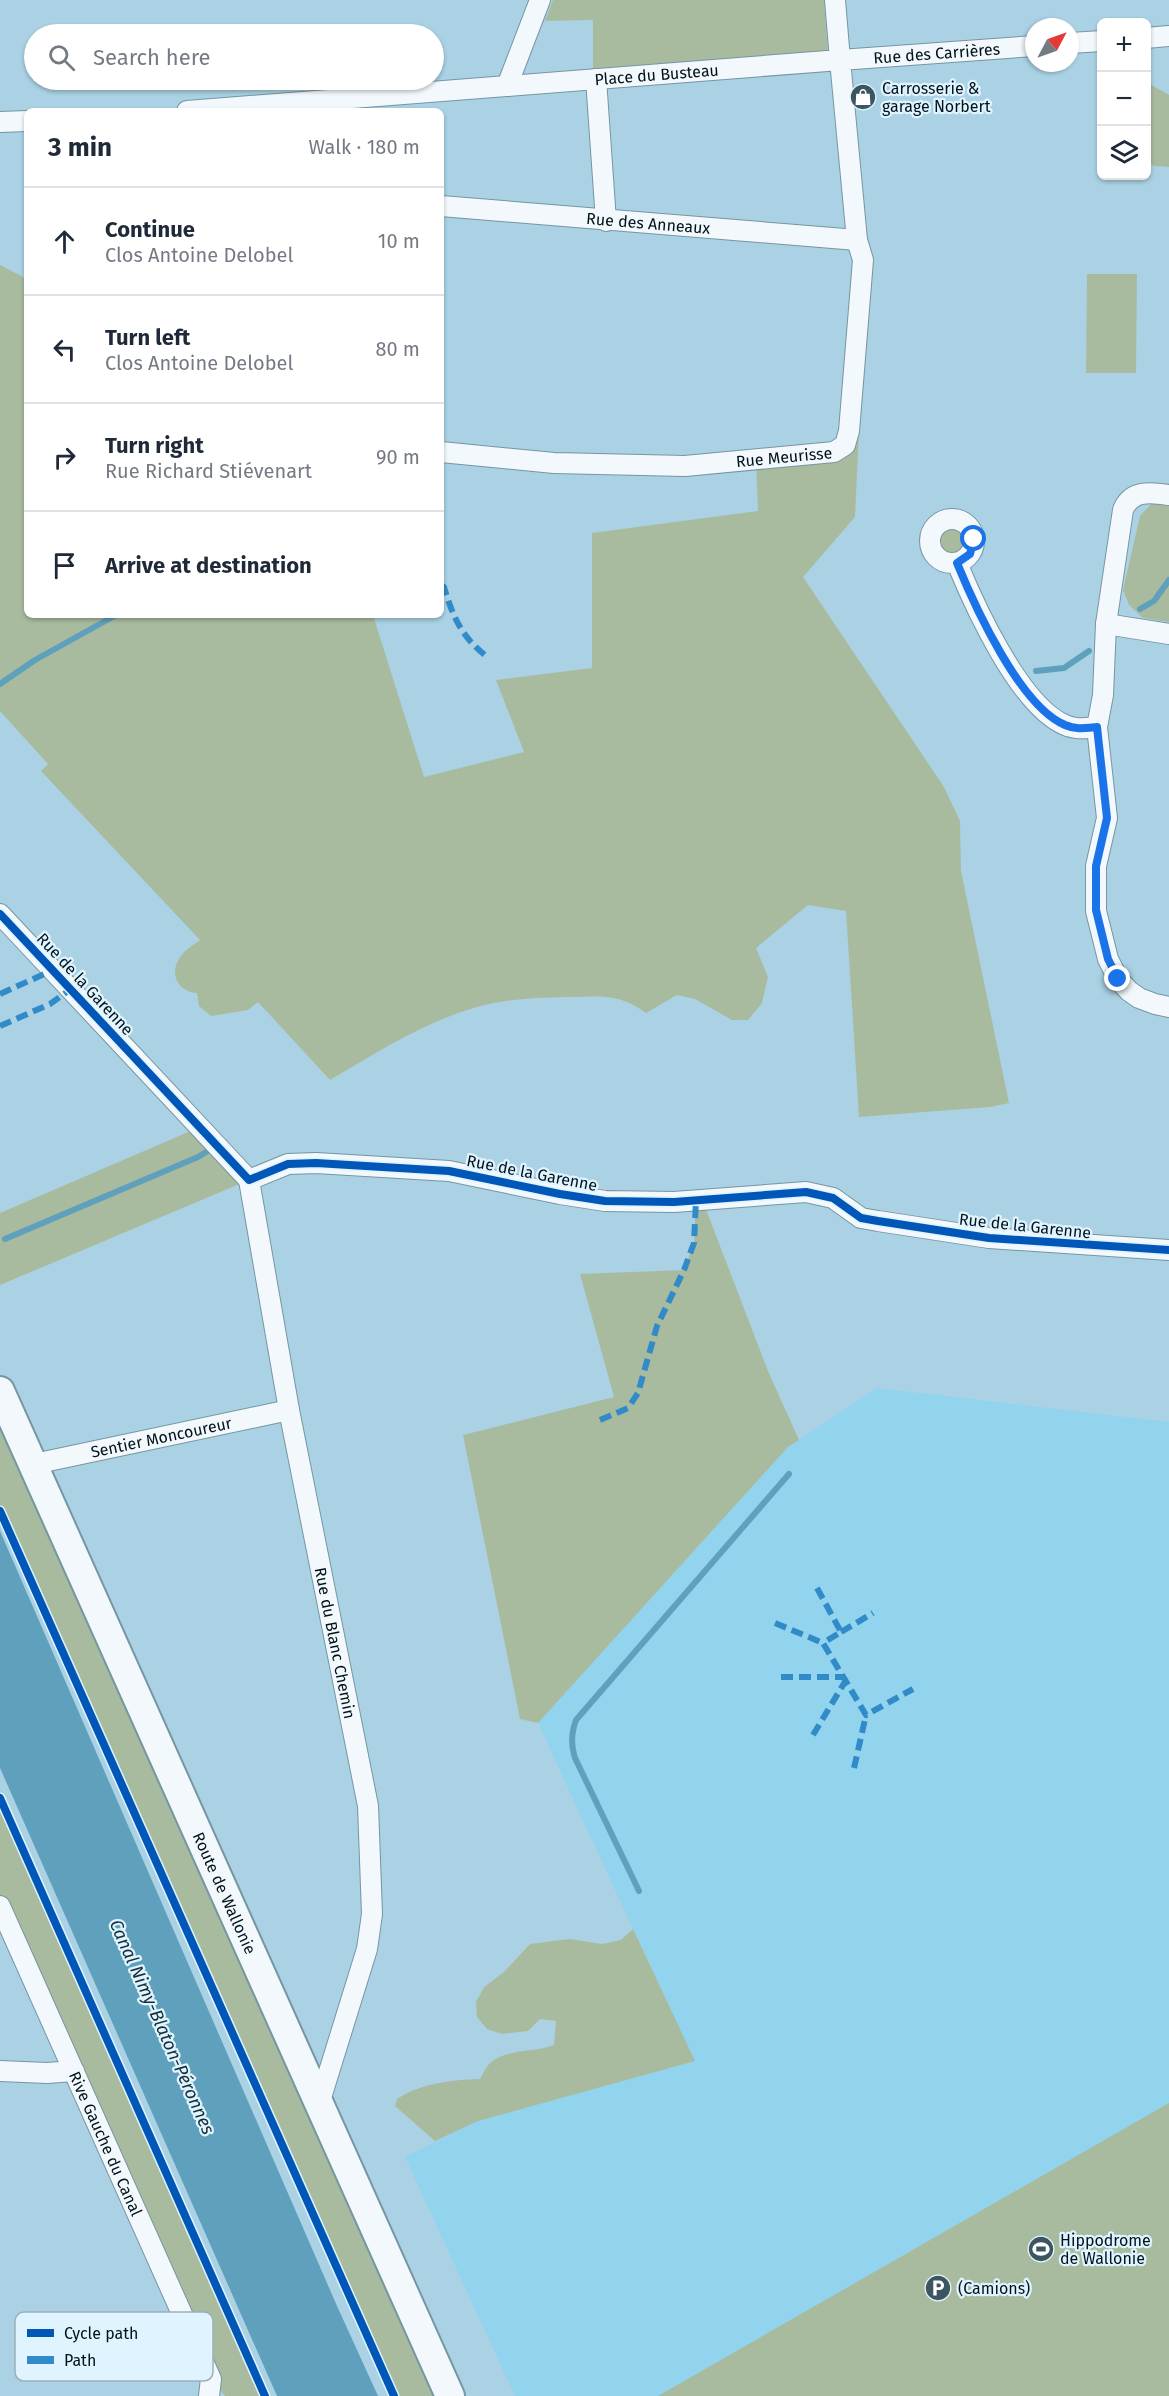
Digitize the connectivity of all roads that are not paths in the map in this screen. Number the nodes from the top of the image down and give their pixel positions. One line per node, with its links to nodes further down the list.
1 (540, 0): 10 (street)
2 (835, 0): 8 (street)
3 (1169, 36): 4 (street)
4 (1151, 38)
5 (1097, 41): 6 (street)
6 (1079, 42)
7 (1025, 47): 8 (street, Rue des Carrières)
8 (840, 60): 9 (street, Place du Busteau); 17 (street, Rue Meurisse)
9 (596, 79): 10 (street, Place du Busteau); 16 (street)
10 (507, 86): 11 (street, Place du Busteau)
11 (401, 103): 12 (street, Place du Busteau)
12 (267, 108)
13 (24, 121): 14 (street)
14 (0, 122)
15 (444, 206): 16 (street, Rue des Anneaux)
16 (606, 220): 17 (street, Rue des Anneaux)
17 (857, 240): 18 (street, Rue Meurisse)
18 (444, 452)
19 (1169, 495): 21 (street)
20 (957, 563): 23 (street)
21 (1106, 624): 22 (street); 23 (street)
22 (1169, 634)
23 (1097, 727): 25 (street)
24 (0, 914): 26 (street, Rue de la Garenne)
25 (1169, 1007)
26 (249, 1180): 27 (street, Rue de la Garenne); 29 (street, Rue du Blanc Chemin)
27 (1169, 1250)
28 (0, 1391): 30 (main road, Route de Wallonie)
29 (290, 1410): 30 (street, Sentier Moncoureur); 34 (street, Rue du Blanc Chemin)
30 (34, 1464): 34 (main road, Route de Wallonie)
31 (0, 1906): 33 (street, Rive Gauche du Canal)
32 (0, 2071): 33 (street)
33 (74, 2071): 35 (street, Rive Gauche du Canal)
34 (319, 2104): 36 (main road, Route de Wallonie)
35 (177, 2312)
36 (450, 2396)

